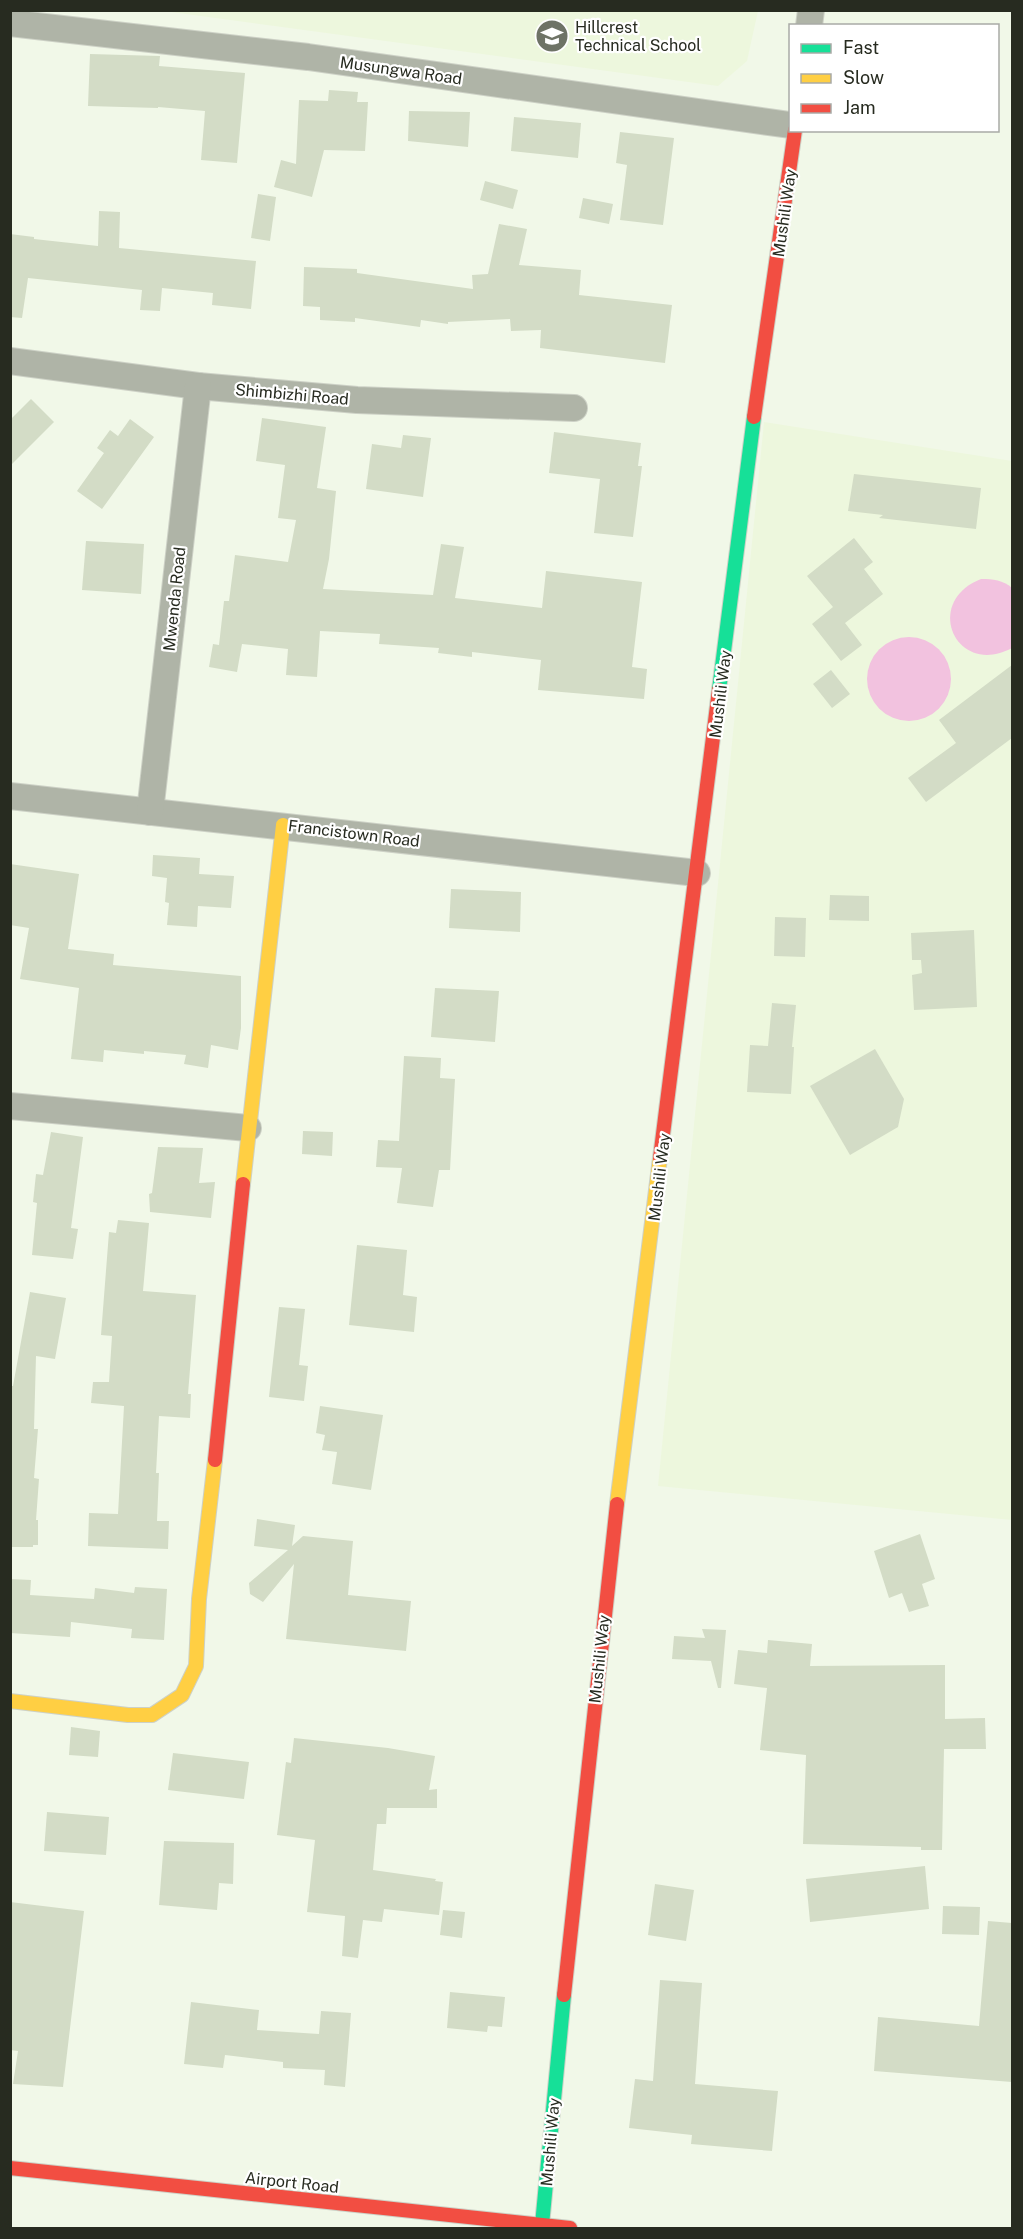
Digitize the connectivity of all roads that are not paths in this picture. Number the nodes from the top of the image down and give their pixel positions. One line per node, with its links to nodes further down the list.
1 (10, 23): 2 (street, Musungwa Road)
2 (789, 125)
3 (795, 132): 10 (street, Mushili Way)
4 (10, 360): 5 (street, Shimbizhi Road)
5 (198, 386): 6 (street, Shimbizhi Road); 8 (street, Mwenda Road)
6 (574, 408)
7 (10, 796): 8 (street, Francistown Road)
8 (150, 812): 9 (street, Francistown Road)
9 (283, 825): 10 (street, Francistown Road); 12 (street)
10 (697, 873): 15 (street, Mushili Way)
11 (10, 1106): 12 (street)
12 (248, 1128): 13 (street)
13 (10, 1701)
14 (10, 2168): 15 (street, Airport Road)
15 (542, 2225): 16 (street, Airport Road)
16 (570, 2229)

